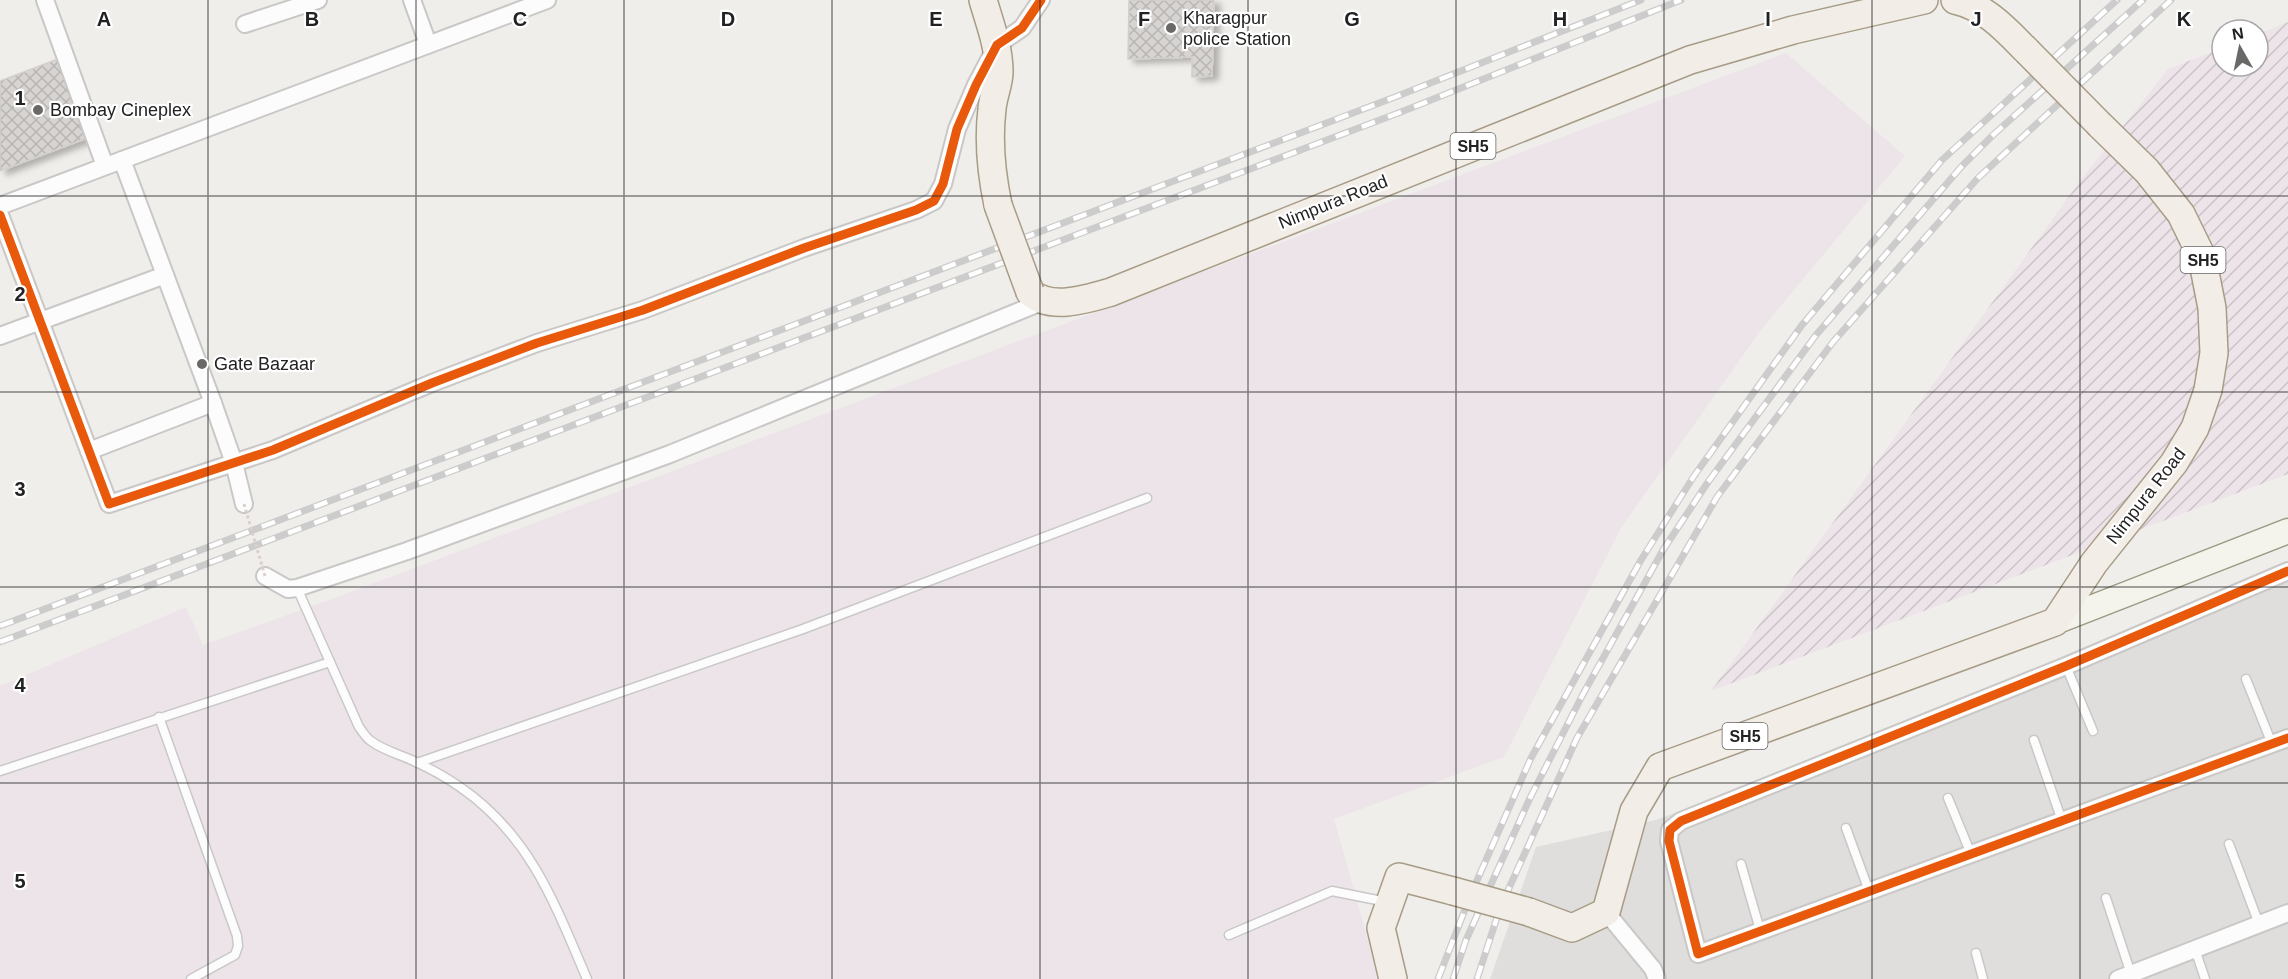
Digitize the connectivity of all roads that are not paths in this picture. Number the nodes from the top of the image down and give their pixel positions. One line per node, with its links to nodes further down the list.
1 (45, 0): 13 (street)
2 (318, 0): 9 (street)
3 (412, 0): 10 (street)
4 (547, 0): 10 (street)
5 (982, 0): 11 (main road)
6 (1041, 0): 11 (street)
7 (1924, 0): 17 (main road, Nimpura Road / SH5)
8 (1955, 0): 29 (main road, Nimpura Road / SH5, bridge)
9 (245, 24)
10 (428, 44): 12 (street)
11 (997, 45): 17 (main road, bridge); 22 (street)
12 (122, 160): 13 (street); 16 (street)
13 (105, 166): 14 (street)
14 (0, 206)
15 (0, 215): 18 (street)
16 (165, 275): 18 (street); 20 (street)
17 (1037, 296): 28 (street)
18 (40, 322): 19 (street); 21 (street)
19 (0, 336)
20 (213, 403): 21 (street); 22 (street)
21 (89, 452): 22 (street)
22 (234, 463): 24 (street)
23 (1147, 498): 37 (lane)
24 (244, 504)
25 (2288, 531): 29 (main road)
26 (2288, 571): 31 (street)
27 (265, 576): 28 (street)
28 (297, 588): 30 (lane)
29 (2055, 622): 48 (main road, SH5)
30 (330, 662): 33 (lane); 37 (lane)
31 (2066, 666): 34 (lane); 51 (street)
32 (2246, 679): 36 (lane)
33 (159, 717): 38 (lane); 56 (lane)
34 (2093, 731)
35 (2034, 740): 40 (lane)
36 (2280, 741): 40 (street)
37 (417, 763): 57 (lane)
38 (0, 771)
39 (1948, 798): 43 (lane)
40 (2062, 821): 43 (street)
41 (1846, 828): 45 (lane)
42 (2229, 844): 50 (lane)
43 (1971, 854): 45 (street)
44 (1741, 864): 51 (lane)
45 (1869, 891): 51 (street)
46 (2106, 898): 55 (lane)
47 (1390, 903): 48 (main road, bridge); 52 (lane); 58 (main road)
48 (1606, 912): 59 (street)
49 (2288, 913): 50 (street)
50 (2259, 924): 53 (street)
51 (1760, 930)
52 (1229, 935)
53 (2195, 949): 55 (street); 61 (lane)
54 (1976, 953): 60 (lane)
55 (2125, 976)
56 (191, 979)
57 (586, 979)
58 (1393, 979)
59 (1657, 979)
60 (1983, 979)
61 (2205, 979)

